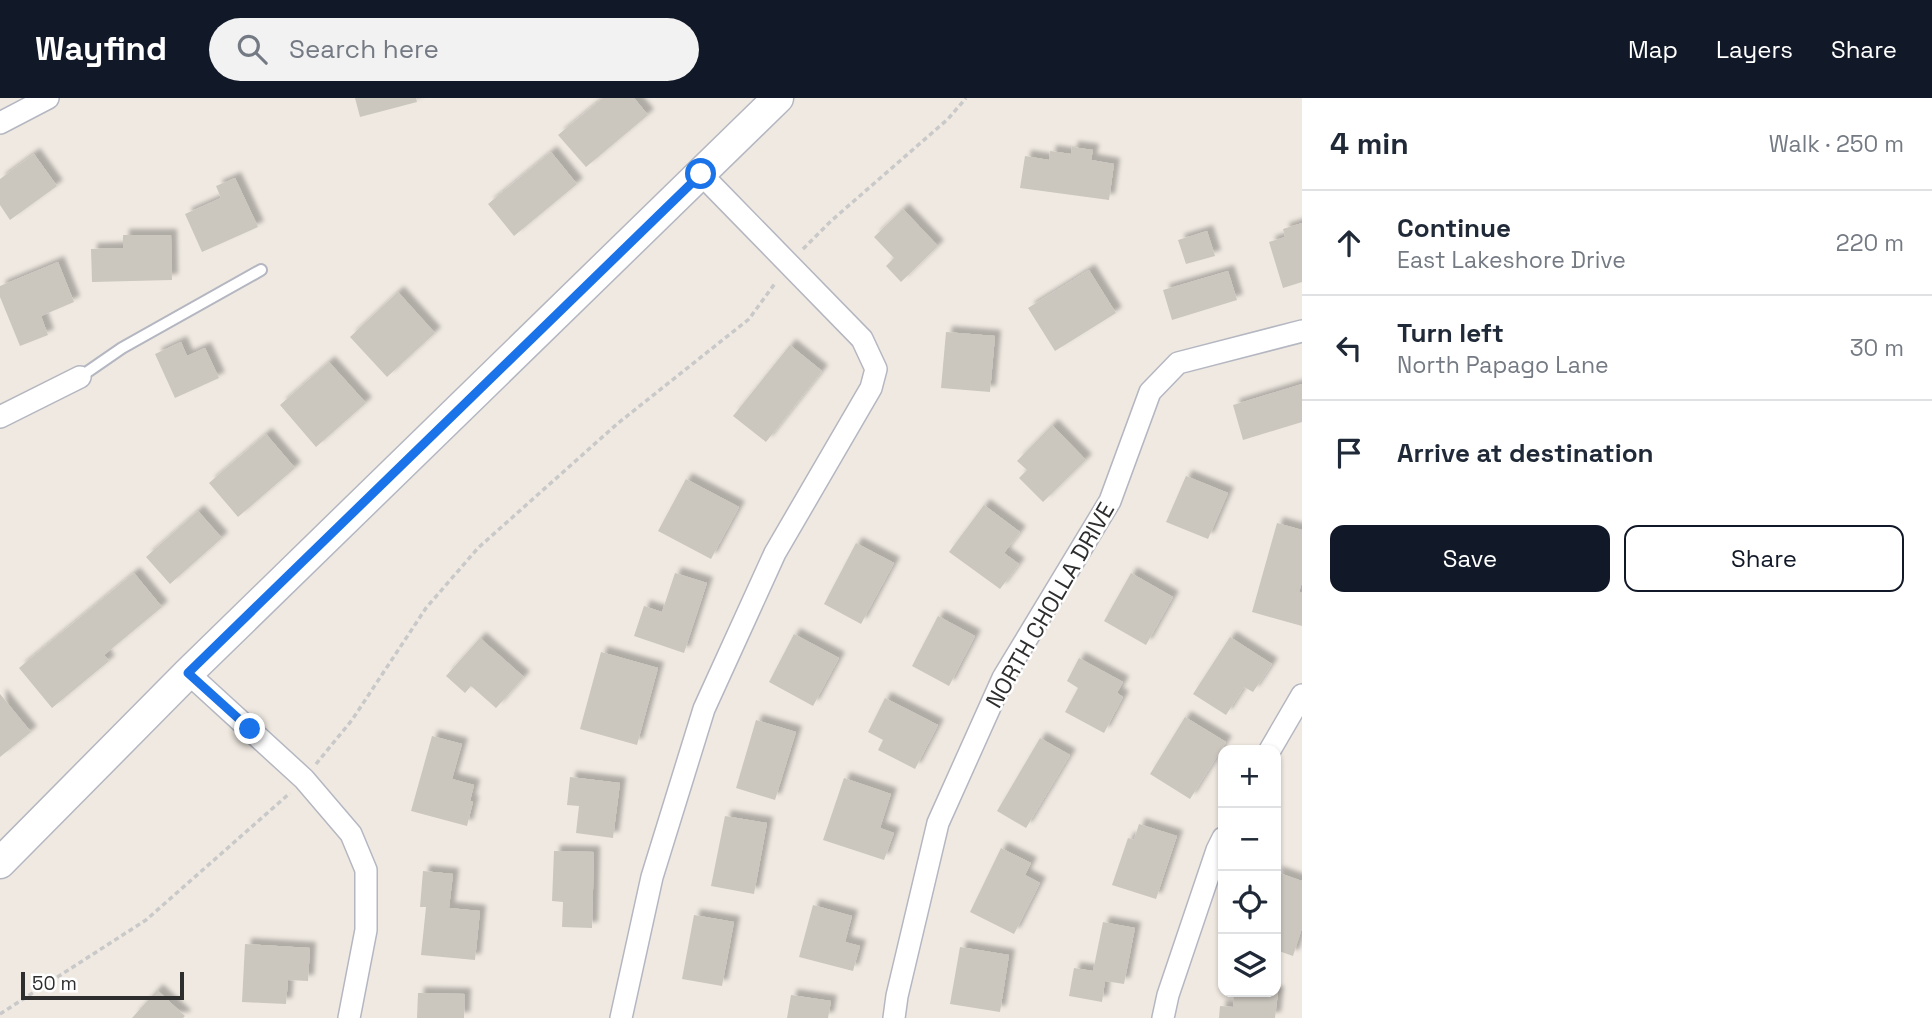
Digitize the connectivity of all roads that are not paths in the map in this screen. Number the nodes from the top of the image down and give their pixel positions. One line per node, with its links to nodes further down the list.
1 (48, 98): 3 (street)
2 (778, 98): 4 (main road)
3 (0, 123)
4 (701, 174): 9 (main road); 15 (street)
5 (261, 270): 7 (lane)
6 (1302, 331): 16 (street, NORTH CHOLLA DRIVE)
7 (80, 377): 8 (street)
8 (0, 417)
9 (188, 673): 13 (main road); 14 (street)
10 (1302, 695): 11 (street)
11 (1273, 745)
12 (1218, 848): 17 (street)
13 (0, 863)
14 (349, 1018)
15 (621, 1018)
16 (894, 1018)
17 (1163, 1018)

